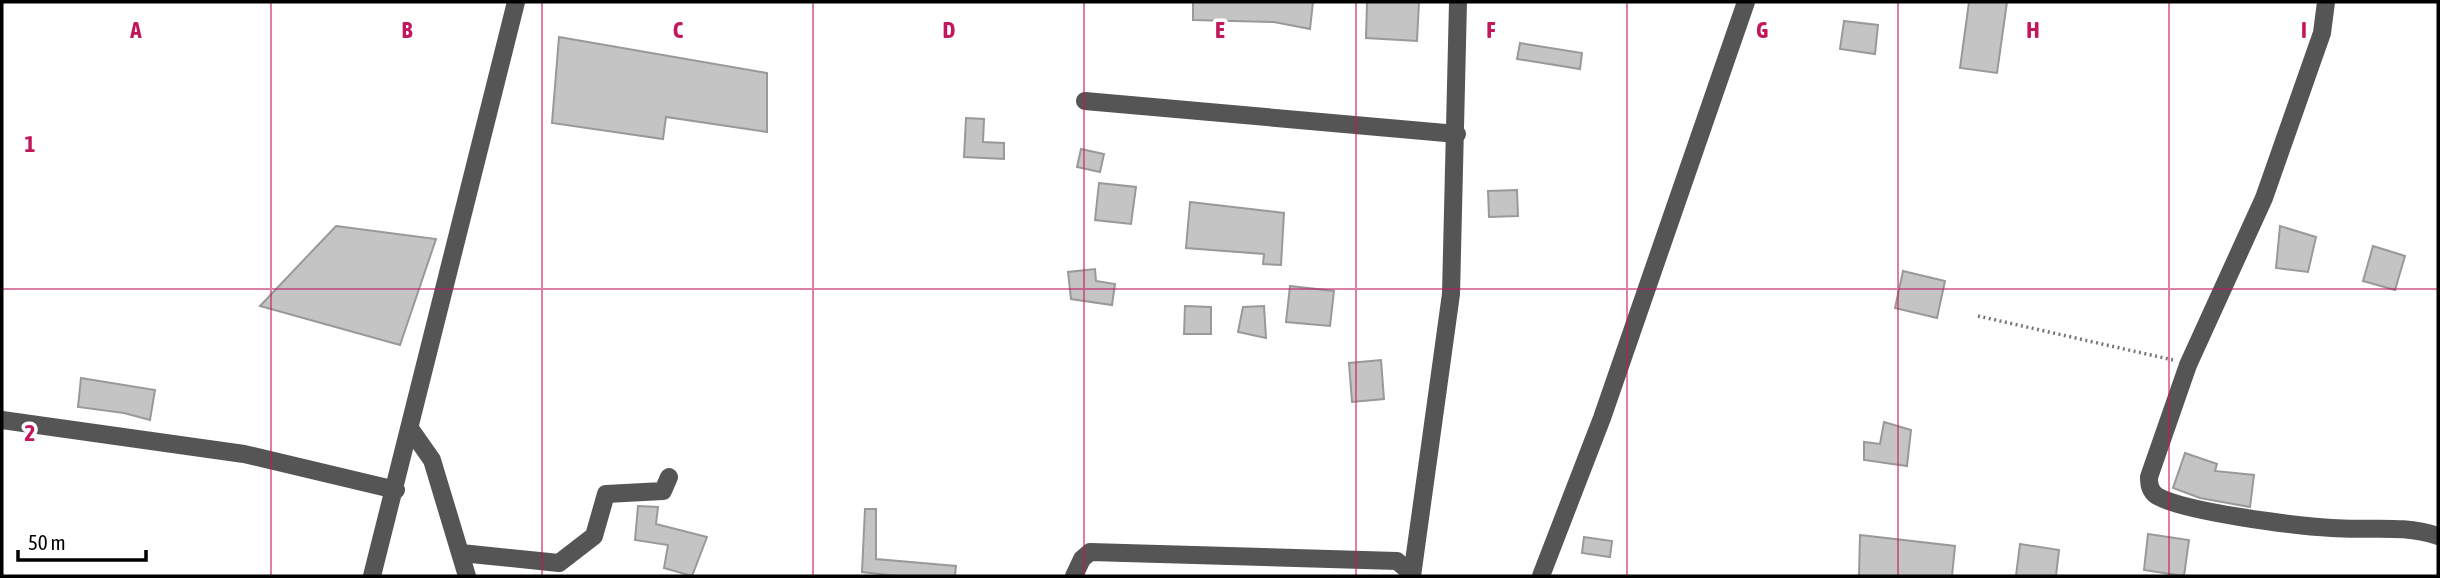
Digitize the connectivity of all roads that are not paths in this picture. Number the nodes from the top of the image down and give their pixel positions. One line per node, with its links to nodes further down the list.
1 (516, 2): 8 (street)
2 (1458, 2): 6 (street)
3 (1746, 2): 17 (street)
4 (2326, 2): 11 (street)
5 (1085, 101): 6 (street)
6 (1457, 134): 13 (street)
7 (2, 420): 10 (street)
8 (411, 430): 10 (street); 12 (street)
9 (669, 477): 12 (street)
10 (396, 490): 14 (street)
11 (2438, 536)
12 (461, 553): 15 (street)
13 (1411, 575): 16 (street)
14 (372, 576)
15 (467, 576)
16 (1074, 576)
17 (1541, 576)

